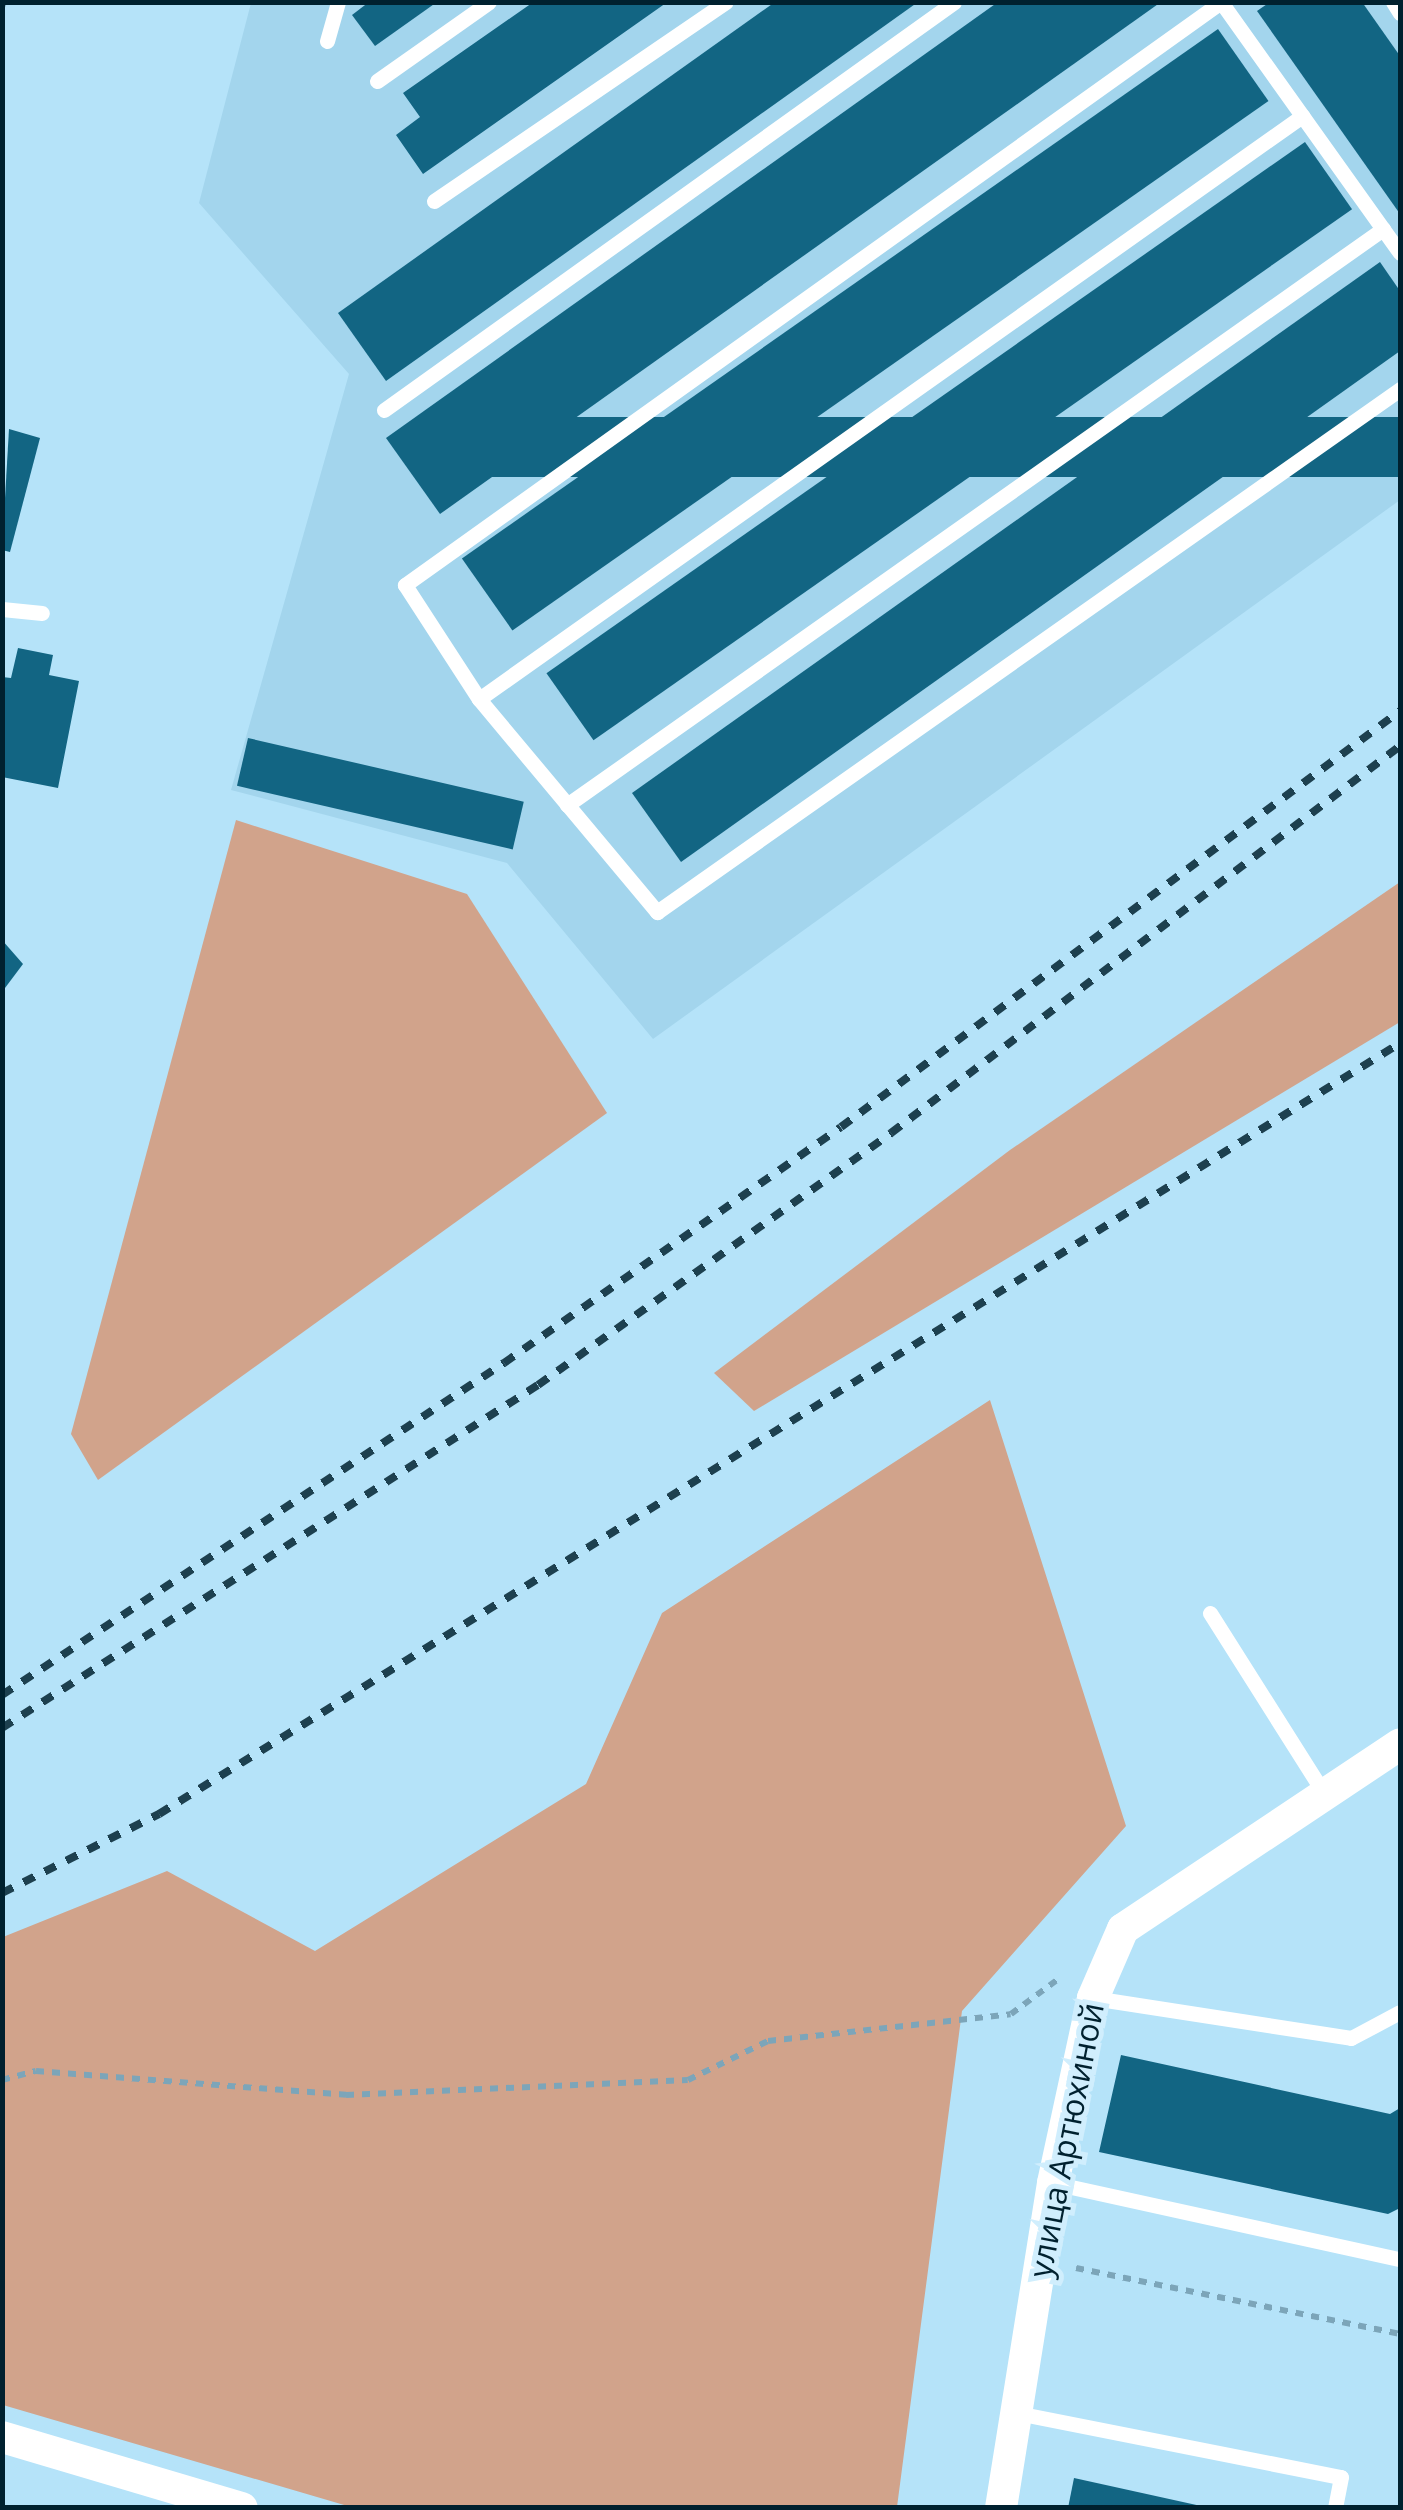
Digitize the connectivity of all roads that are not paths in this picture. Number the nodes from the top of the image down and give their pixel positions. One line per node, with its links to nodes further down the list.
1 (338, 2): 8 (lane)
2 (489, 2): 9 (lane)
3 (726, 2): 11 (lane)
4 (954, 2): 15 (lane)
5 (1221, 2): 10 (lane); 18 (lane)
6 (1393, 2): 7 (lane)
7 (1400, 13)
8 (328, 41)
9 (377, 81)
10 (1302, 116): 12 (lane); 18 (lane)
11 (434, 201)
12 (1383, 229): 13 (lane); 19 (lane)
13 (1400, 253)
14 (1400, 388): 19 (lane)
15 (384, 410)
16 (2, 609): 17 (lane)
17 (42, 612)
18 (479, 699): 19 (lane)
19 (568, 805)
20 (1210, 1613): 22 (lane)
21 (1400, 1744): 22 (street, улица Артюхиной)
22 (1324, 1793): 23 (street, улица Артюхиной)
23 (1093, 1998): 24 (lane); 25 (street, улица Артюхиной)
24 (1400, 2012)
25 (1052, 2183): 26 (lane); 27 (street, улица Артюхиной)
26 (1400, 2259)
27 (1017, 2413): 30 (street, улица Артюхиной); 31 (lane)
28 (2, 2437): 29 (street)
29 (242, 2508)
30 (1001, 2508)
31 (1334, 2508)

